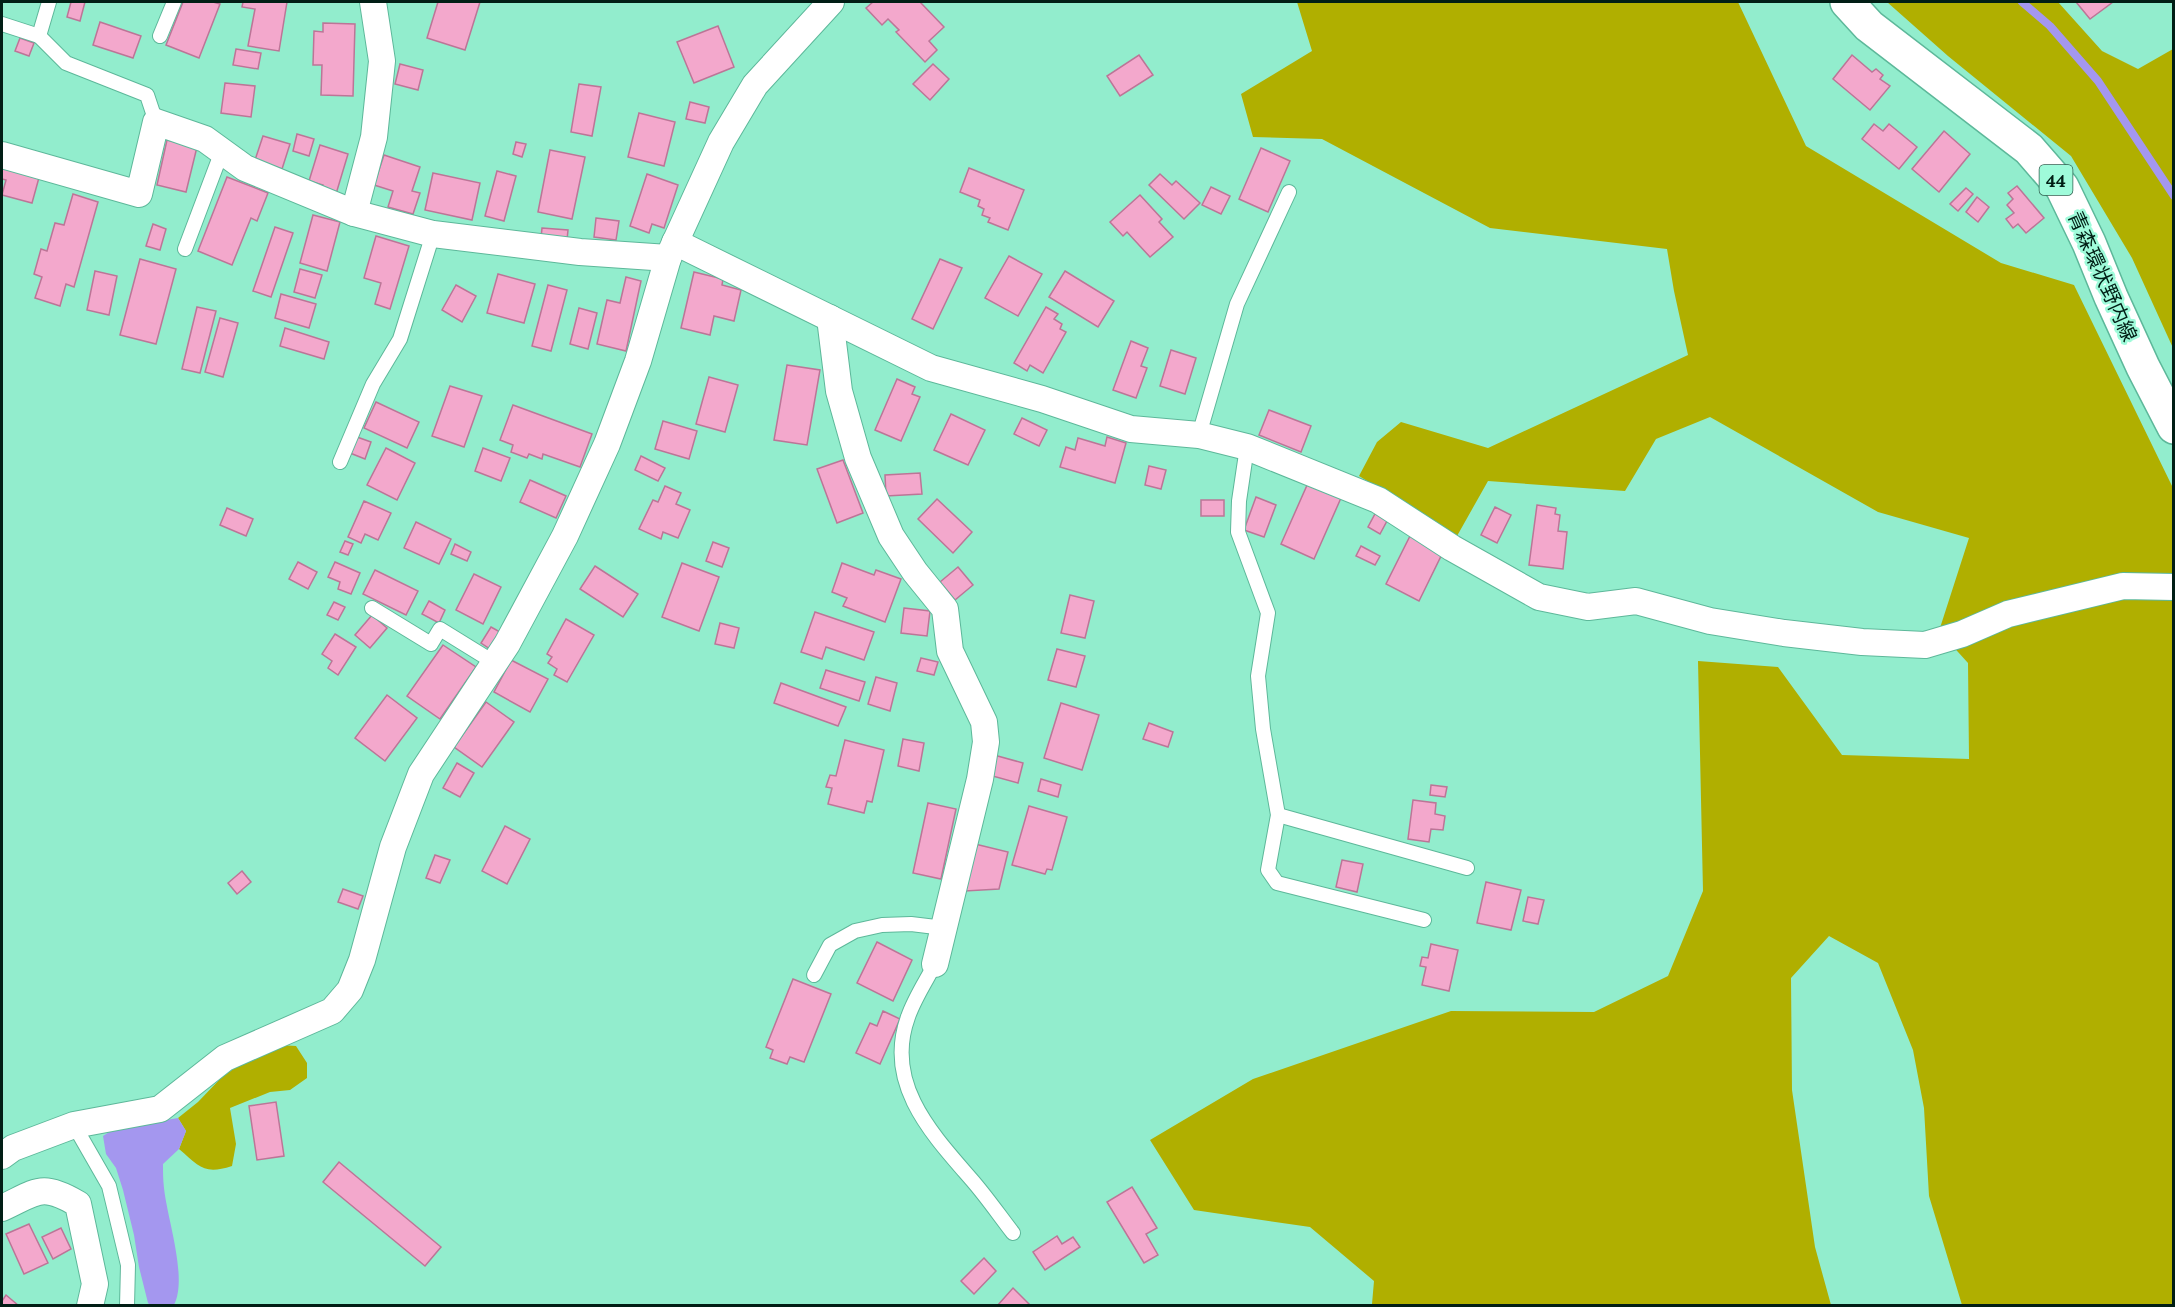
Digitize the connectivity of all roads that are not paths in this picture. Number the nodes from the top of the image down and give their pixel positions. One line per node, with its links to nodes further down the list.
1 (49, 2): 7 (lane)
2 (174, 2): 8 (lane)
3 (374, 2): 13 (street)
4 (831, 2): 16 (street)
5 (1847, 2): 18 (main road, 青森環状野内線 / 44)
6 (2, 24): 7 (lane)
7 (39, 36): 9 (lane)
8 (159, 36)
9 (156, 122): 10 (street); 11 (street)
10 (222, 151): 13 (street); 15 (lane)
11 (2, 154)
12 (1289, 192): 19 (lane)
13 (354, 213): 14 (street)
14 (433, 234): 16 (street); 21 (lane)
15 (185, 249)
16 (671, 250): 17 (street); 24 (street)
17 (830, 318): 19 (street); 28 (street)
18 (2174, 428)
19 (1199, 435): 20 (street)
20 (1247, 447): 22 (street); 25 (lane)
21 (340, 462)
22 (2174, 587)
23 (372, 608): 24 (lane)
24 (495, 663): 31 (street)
25 (1278, 814): 26 (lane); 27 (lane)
26 (1467, 868)
27 (1424, 920)
28 (944, 928): 29 (street); 30 (lane)
29 (935, 964): 34 (lane)
30 (814, 975)
31 (74, 1125): 32 (street); 36 (lane)
32 (2, 1156)
33 (2, 1208): 35 (street)
34 (1013, 1233)
35 (90, 1305)
36 (127, 1305)

